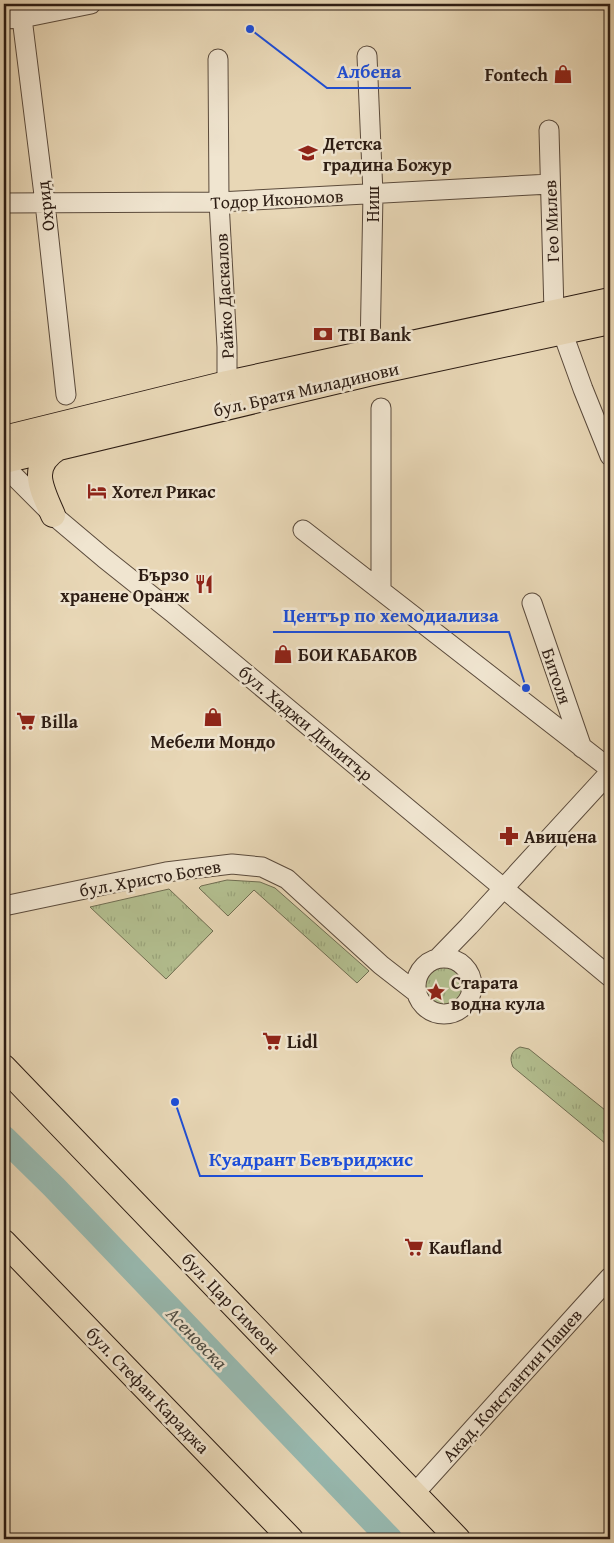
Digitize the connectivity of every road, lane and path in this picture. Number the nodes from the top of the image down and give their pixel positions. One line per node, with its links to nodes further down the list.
1 (92, 4): 2 (street)
2 (13, 18): 10 (street, Охрид)
3 (367, 56): 7 (street, Ниш)
4 (218, 59): 8 (street, Райко Даскалов)
5 (549, 130): 6 (street, Гео Милев)
6 (550, 184): 7 (street, Тодор Икономов); 12 (street, Гео Милев)
7 (373, 194): 8 (street, Тодор Икономов); 14 (street, Ниш)
8 (219, 202): 10 (street, Тодор Икономов); 15 (street, Райко Даскалов)
9 (4, 203): 10 (street, Тодор Икономов)
10 (45, 203): 16 (street, Охрид)
11 (610, 300): 12 (main road, бул. Братя Миладинови)
12 (558, 322): 13 (main road, бул. Братя Миладинови); 14 (main road, бул. Братя Миладинови); 19 (main road, бул. Братя Миладинови); 20 (street, Гео Милев)
13 (610, 322)
14 (370, 352): 15 (main road, бул. Братя Миладинови)
15 (228, 382): 18 (main road, бул. Братя Миладинови)
16 (66, 395)
17 (380, 408): 25 (street)
18 (4, 438)
19 (58, 448): 21 (main road, бул. Братя Миладинови); 23 (main road)
20 (610, 456)
21 (4, 461)
22 (4, 466): 23 (street, бул. Хаджи Димитър)
23 (53, 515): 29 (street, бул. Хаджи Димитър)
24 (303, 530): 25 (street)
25 (381, 590): 27 (street)
26 (532, 603): 27 (street, Битоля)
27 (582, 748): 28 (street)
28 (610, 770): 29 (street)
29 (505, 887): 31 (street); 35 (street, бул. Хаджи Димитър)
30 (4, 906): 34 (street, бул. Христо Ботев)
31 (469, 926): 32 (street); 33 (street)
32 (430, 963): 33 (street); 34 (street); 36 (street)
33 (464, 964): 36 (street)
34 (381, 965): 36 (street, бул. Христо Ботев)
35 (610, 976)
36 (417, 993)
37 (4, 1067): 40 (main road, бул. Цар Симеон)
38 (4, 1242): 41 (main road, бул. Стефан Караджа)
39 (610, 1277): 40 (street, Акад. Константин Пашев)
40 (414, 1494): 42 (main road, бул. Цар Симеон)
41 (291, 1539)
42 (458, 1539)

